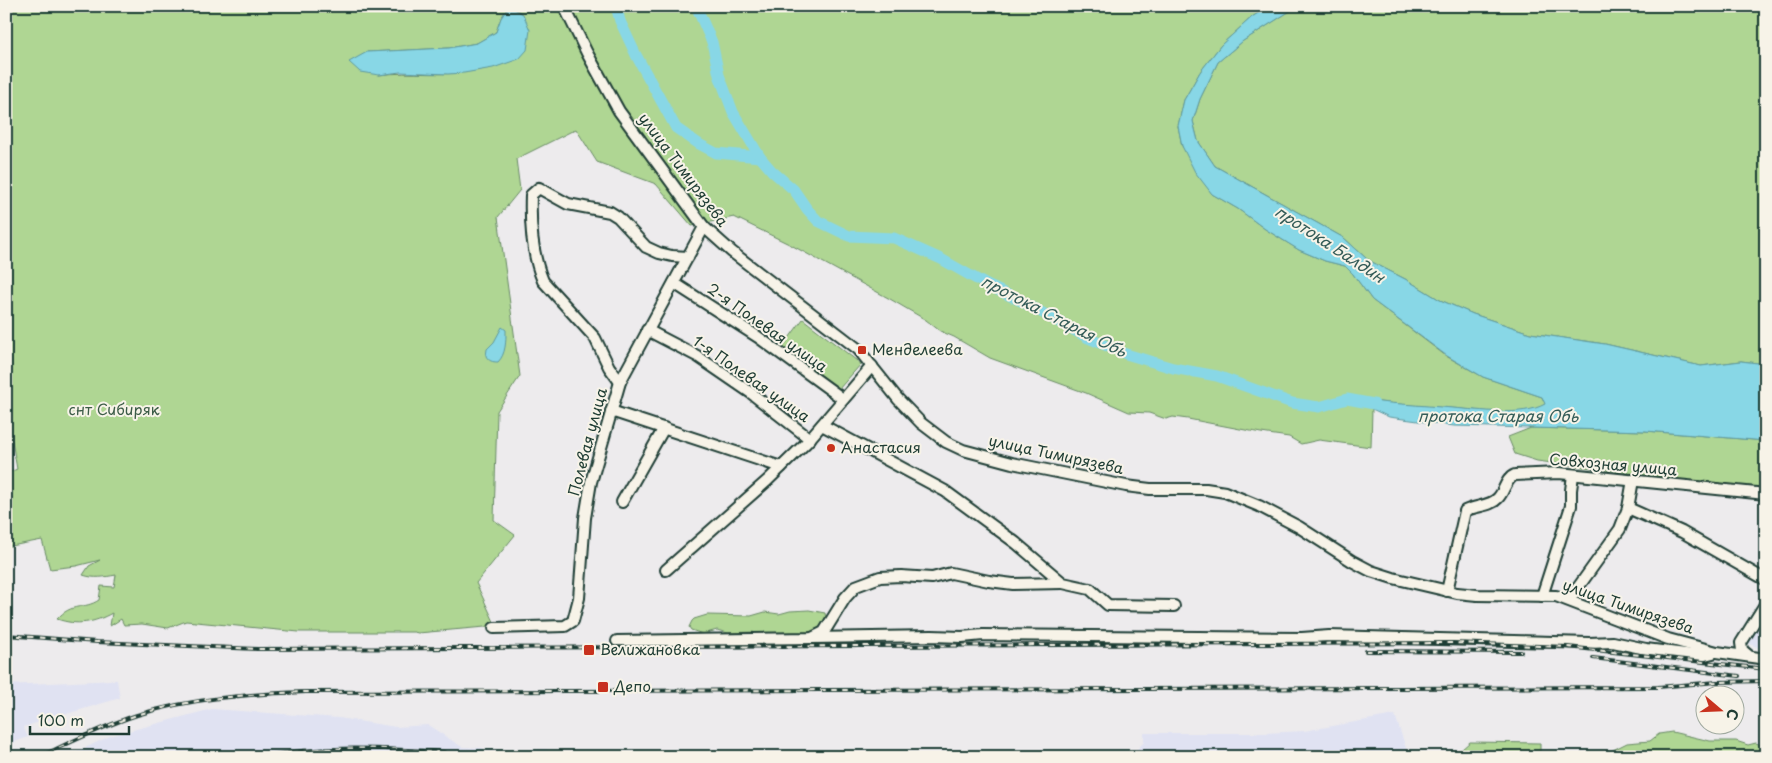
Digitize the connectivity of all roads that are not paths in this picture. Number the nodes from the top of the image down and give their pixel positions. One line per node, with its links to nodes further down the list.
1 (564, 6): 2 (street, улица Тимирязева)
2 (704, 228): 3 (street, Полевая улица); 6 (street, улица Тимирязева)
3 (688, 257): 4 (street, Полевая улица); 7 (street, Полевая улица)
4 (674, 283): 5 (street, Полевая улица); 8 (street, 2-я Полевая улица)
5 (647, 330): 7 (street, Полевая улица); 12 (street, 1-я Полевая улица)
6 (872, 366): 8 (street); 22 (street, улица Тимирязева)
7 (620, 382): 9 (street, Полевая улица)
8 (843, 400): 10 (street)
9 (611, 411): 11 (street); 27 (street, Полевая улица)
10 (822, 425): 12 (street); 21 (street)
11 (664, 428): 13 (street); 17 (street)
12 (810, 439): 13 (street)
13 (781, 468): 19 (street)
14 (1573, 475): 15 (street, Совхозная улица); 22 (street, Совхозная улица); 23 (street)
15 (1634, 480): 16 (street, Совхозная улица); 18 (street)
16 (1766, 494)
17 (622, 502)
18 (1628, 508): 20 (street); 24 (street)
19 (666, 570)
20 (1766, 580)
21 (1063, 583): 26 (street); 28 (street)
22 (1447, 591): 23 (street, улица Тимирязева)
23 (1542, 596): 24 (street, улица Тимирязева)
24 (1569, 600): 30 (street, улица Тимирязева)
25 (1766, 603): 31 (street)
26 (1174, 606)
27 (494, 628)
28 (812, 638): 29 (street); 30 (street)
29 (617, 641)
30 (1718, 652): 31 (street)
31 (1748, 656): 32 (street)
32 (1766, 659)

